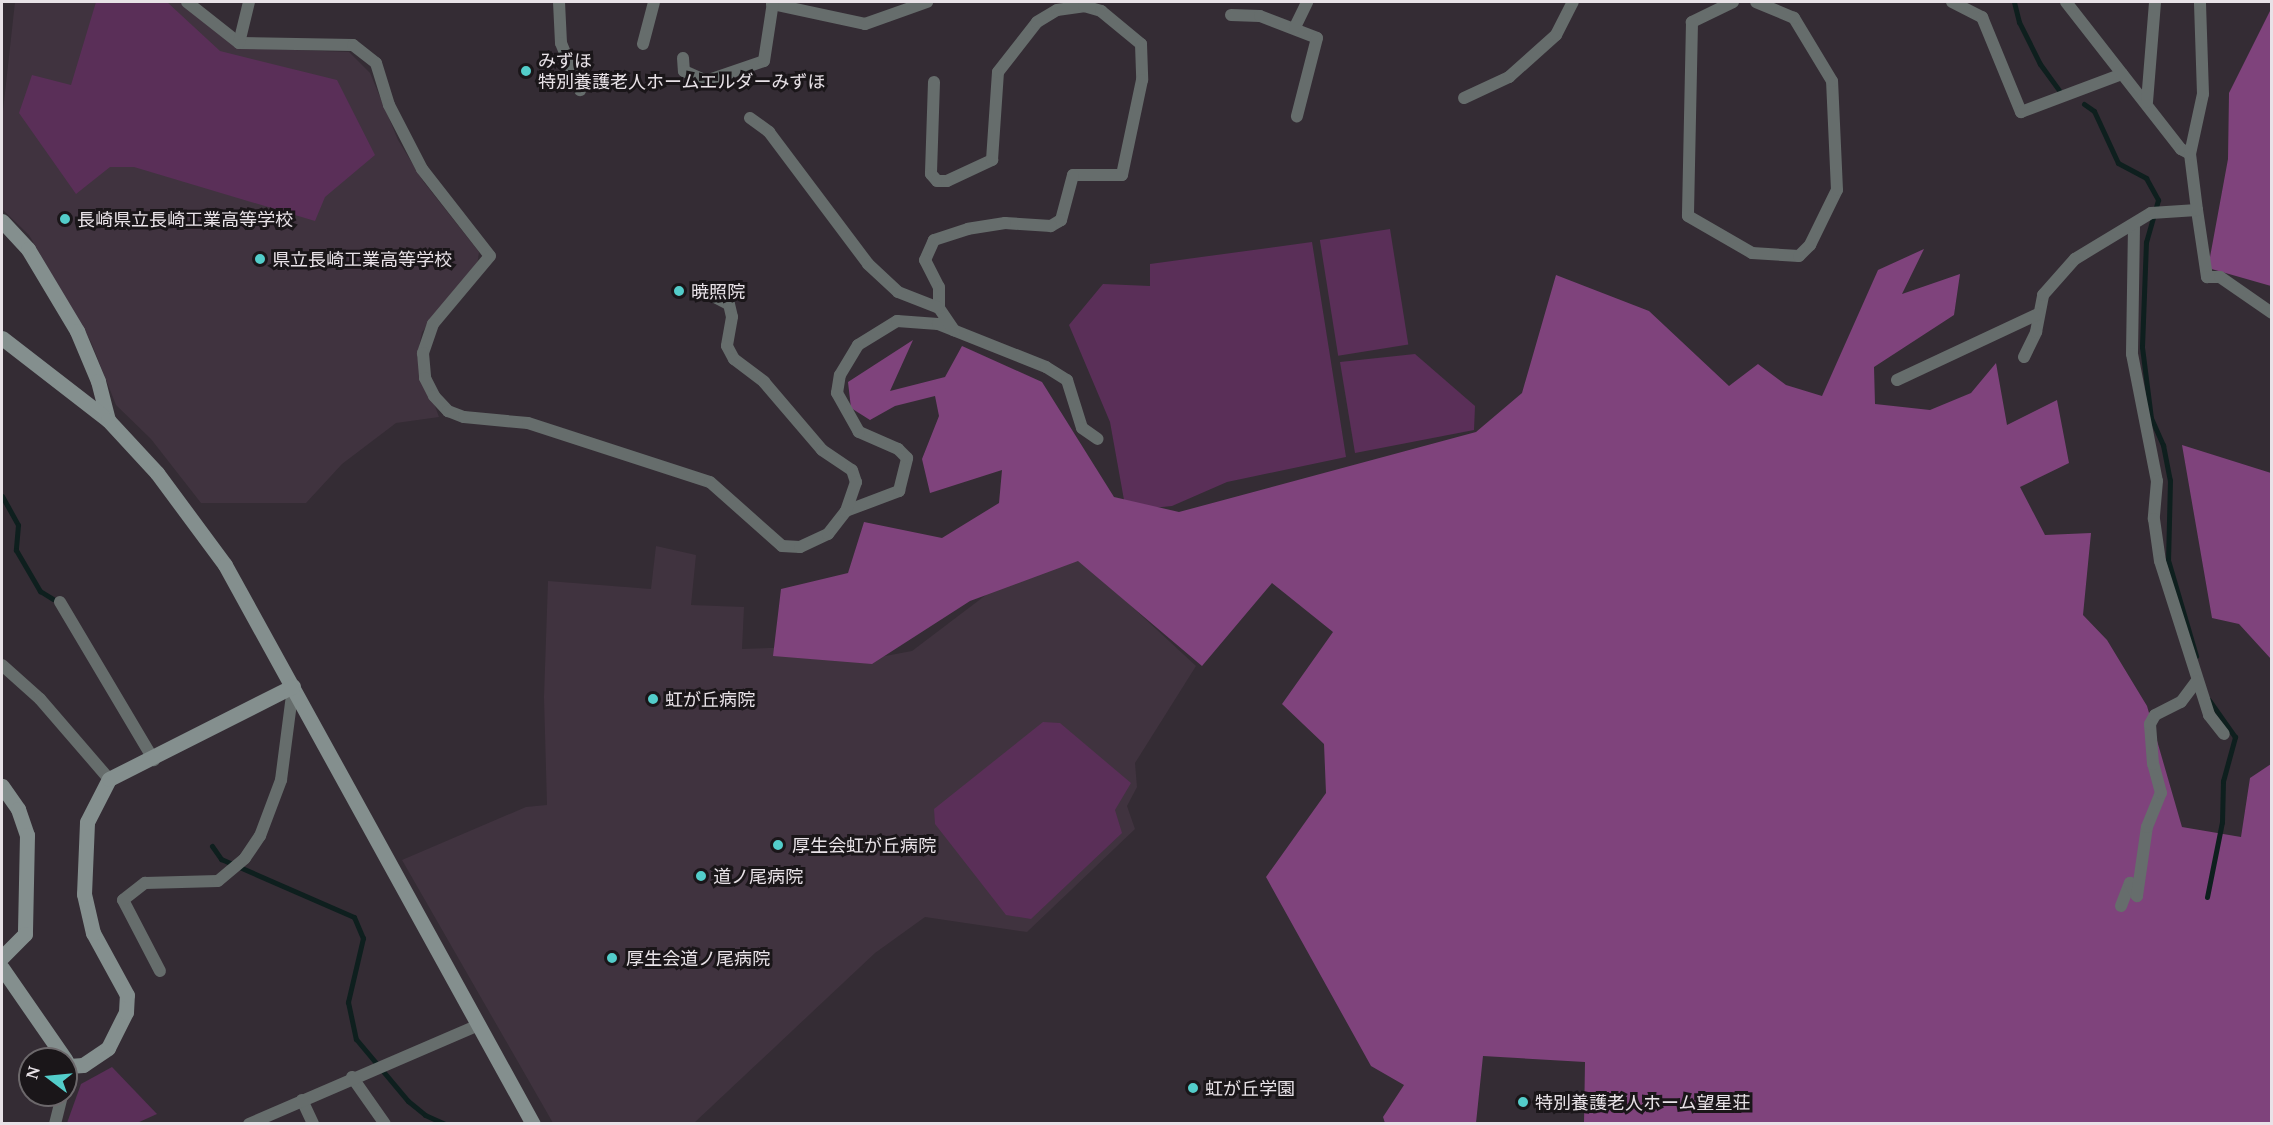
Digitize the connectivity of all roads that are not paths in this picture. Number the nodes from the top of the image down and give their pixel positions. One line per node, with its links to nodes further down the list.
1 (187, 2): 18 (street)
2 (249, 2): 18 (street)
3 (559, 2): 23 (street)
4 (654, 2): 19 (street)
5 (927, 2): 14 (street)
6 (1307, 2): 17 (street)
7 (1573, 2): 24 (street)
8 (1733, 2): 9 (street)
9 (1756, 2)
10 (1952, 2): 21 (street)
11 (2066, 2): 21 (street)
12 (2155, 2): 25 (street)
13 (2200, 2): 28 (street)
14 (772, 3): 20 (street)
15 (1105, 6): 22 (street); 33 (street)
16 (1232, 15): 17 (street)
17 (1295, 27): 26 (street)
18 (239, 43): 42 (street)
19 (643, 44)
20 (684, 58)
21 (2122, 74): 25 (street)
22 (934, 82)
23 (580, 90)
24 (1464, 98)
25 (2147, 102): 28 (street)
26 (1297, 116)
27 (750, 118): 33 (street)
28 (2190, 154): 29 (street)
29 (2197, 210): 31 (street); 34 (street)
30 (2, 221): 40 (street)
31 (2134, 226): 35 (street); 45 (street)
32 (701, 290): 42 (street)
33 (939, 308): 36 (street)
34 (2271, 313)
35 (2038, 314): 38 (street); 39 (street)
36 (954, 330): 41 (street); 42 (street)
37 (2, 338): 40 (street)
38 (2024, 357)
39 (1897, 380)
40 (108, 420): 46 (street)
41 (1098, 439)
42 (846, 511)
43 (60, 602): 48 (street)
44 (2, 665): 49 (street)
45 (2197, 681): 47 (street); 51 (street)
46 (293, 686): 48 (street); 54 (street); 55 (street)
47 (2224, 734)
48 (154, 760): 49 (street)
49 (109, 779): 57 (street)
50 (2, 786): 52 (street)
51 (2121, 906)
52 (2, 957)
53 (2, 968): 56 (street)
54 (160, 971)
55 (480, 1025): 58 (street); 65 (street)
56 (54, 1047)
57 (78, 1065)
58 (352, 1077): 59 (street); 64 (street)
59 (302, 1100): 62 (street); 63 (street)
60 (59, 1107): 61 (street)
61 (55, 1124)
62 (249, 1124)
63 (313, 1124)
64 (385, 1124)
65 (533, 1124)

